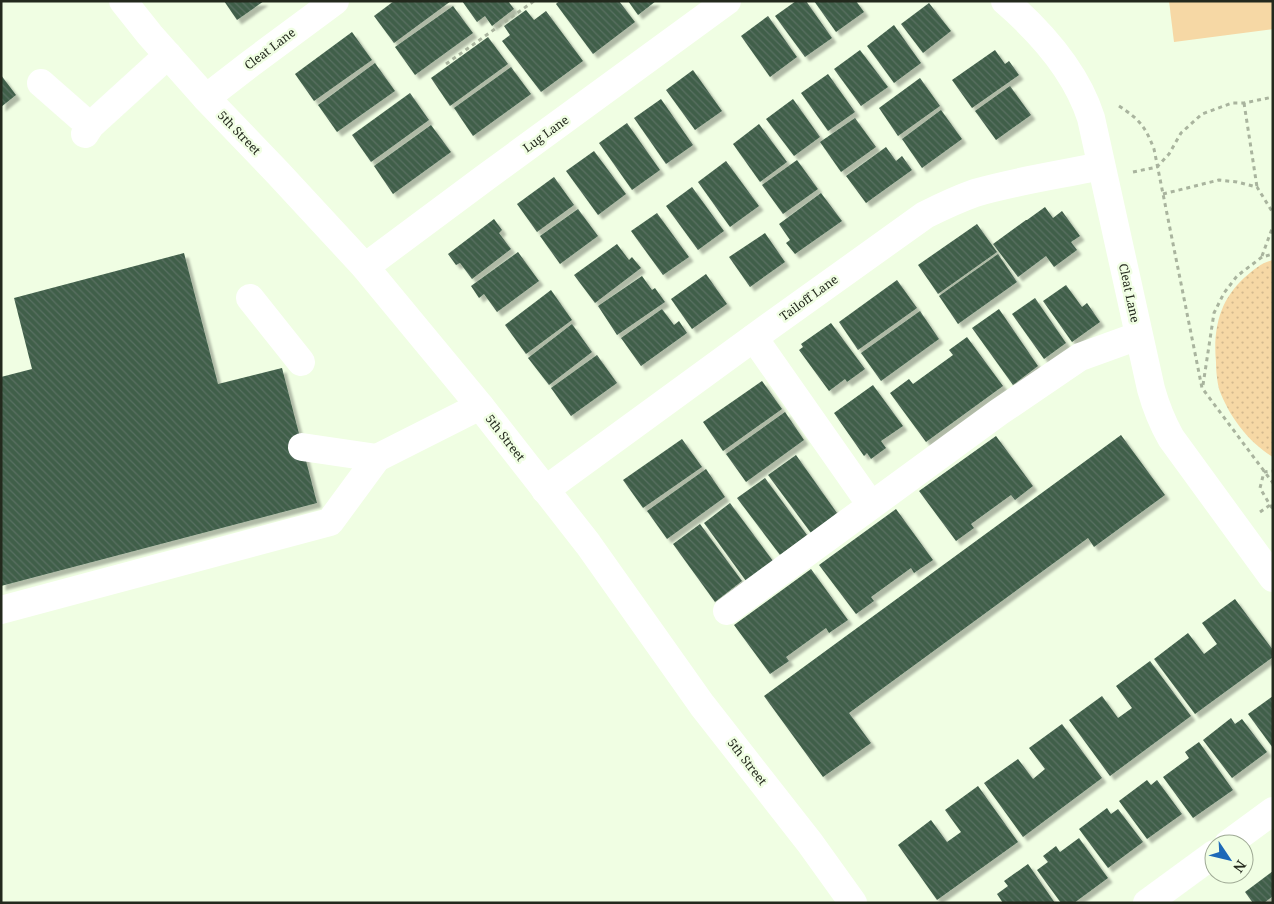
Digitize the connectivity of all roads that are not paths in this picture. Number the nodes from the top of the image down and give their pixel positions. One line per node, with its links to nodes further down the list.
1 (123, 1): 5 (street, 5th Street)
2 (727, 1): 9 (street, Lug Lane)
3 (1005, 1): 8 (street, Cleat Lane)
4 (318, 6): 7 (street, Cleat Lane)
5 (168, 55): 6 (street); 7 (street, 5th Street)
6 (41, 83)
7 (206, 98): 9 (street, 5th Street)
8 (1101, 166): 11 (street, Cleat Lane); 12 (street, Tailoff Lane)
9 (365, 267): 14 (street, 5th Street)
10 (250, 298): 13 (street)
11 (1138, 336): 18 (street); 19 (street, Cleat Lane)
12 (754, 338): 17 (street, Tailoff Lane); 18 (street)
13 (301, 362)
14 (480, 406): 16 (street); 17 (street, 5th Street)
15 (302, 447): 16 (street)
16 (377, 458): 20 (street)
17 (546, 490): 25 (street, 5th Street)
18 (871, 505): 21 (street)
19 (1273, 578)
20 (1, 610)
21 (727, 611)
22 (1273, 811): 23 (street)
23 (1242, 834)
24 (1204, 861): 26 (street)
25 (853, 903)
26 (1148, 903)

